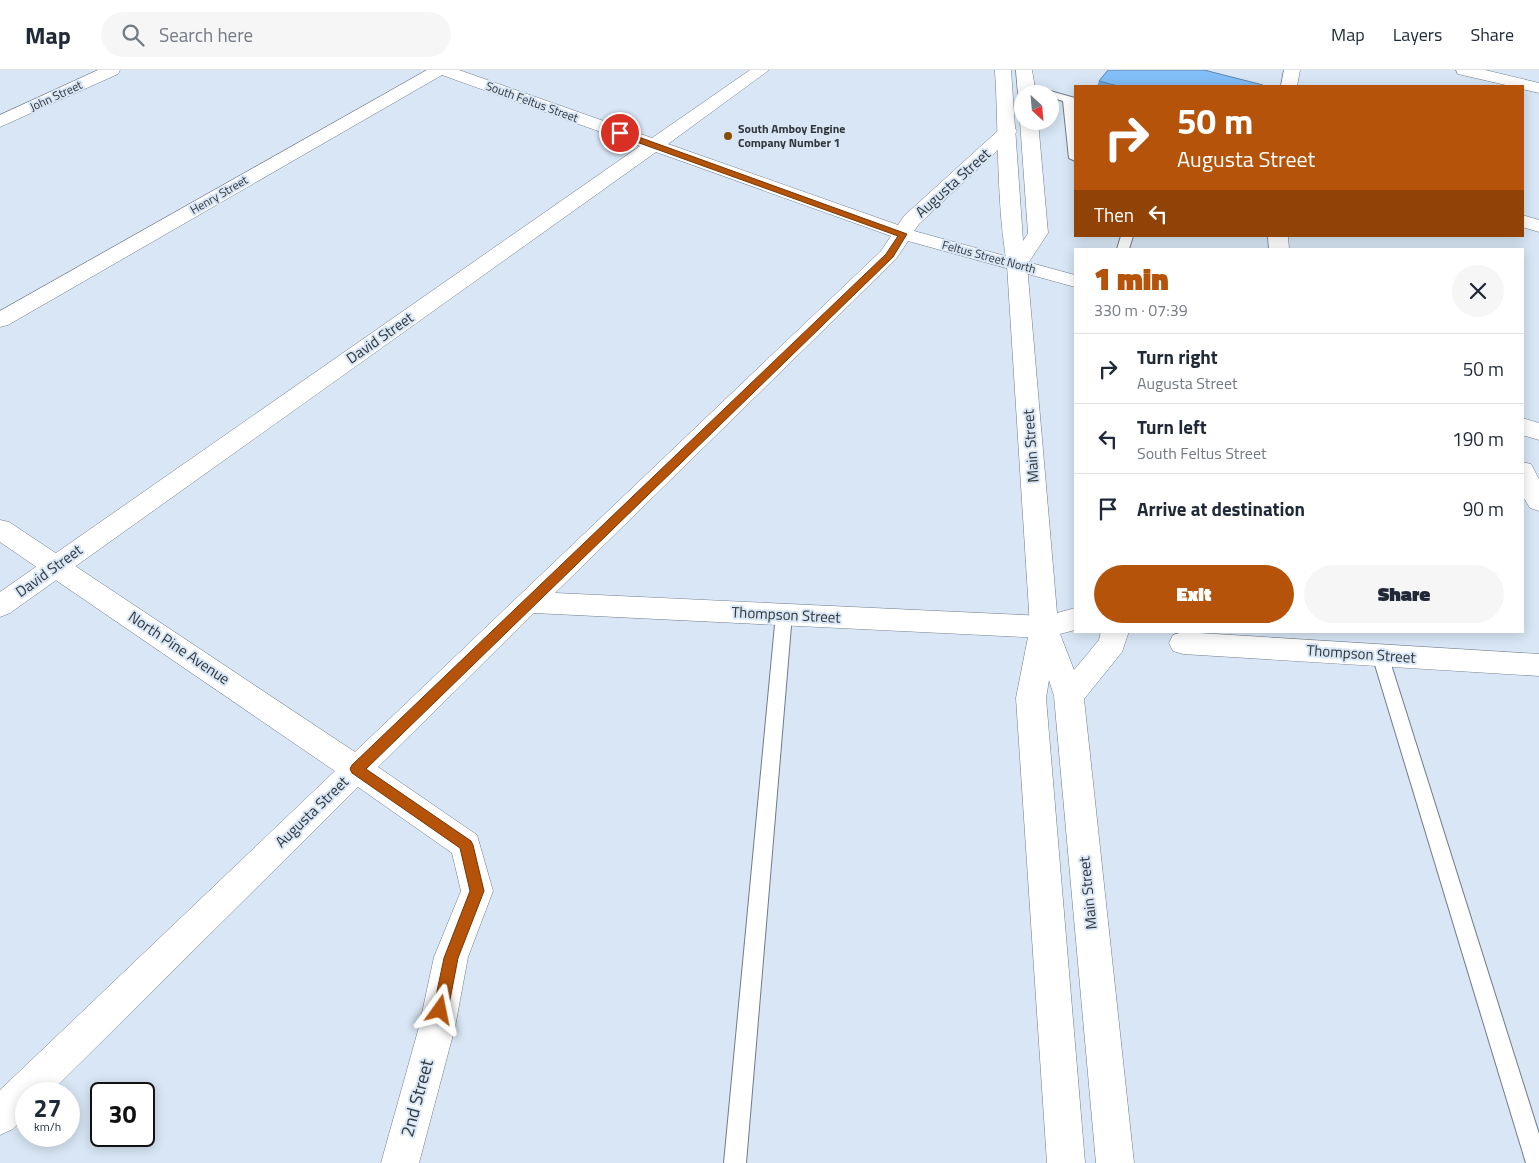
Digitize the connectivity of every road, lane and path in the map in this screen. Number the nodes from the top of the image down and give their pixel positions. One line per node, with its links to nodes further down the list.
1 (112, 70): 12 (street, John Street)
2 (441, 70): 16 (street, South Feltus Street); 22 (street, Henry Street)
3 (761, 70): 16 (street, David Street)
4 (1003, 70): 14 (street, Main Street)
5 (1024, 70): 8 (street)
6 (1292, 70): 9 (street)
7 (1464, 70): 10 (street)
8 (1025, 85)
9 (1289, 85)
10 (1539, 88)
11 (1071, 100): 15 (lane)
12 (0, 122)
13 (1031, 130): 20 (street)
14 (1008, 132): 19 (street, Augusta Street); 20 (street, Main Street)
15 (1074, 144)
16 (655, 146): 19 (street, South Feltus Street); 28 (street, David Street)
17 (1524, 222): 18 (street)
18 (1539, 226)
19 (903, 234): 20 (street, Feltus Street North); 29 (street, Augusta Street)
20 (1017, 265): 21 (street, Feltus Street North); 33 (street, Main Street)
21 (1074, 281)
22 (0, 320)
23 (1524, 427): 24 (street)
24 (1539, 432)
25 (1524, 474): 26 (street)
26 (1539, 502)
27 (0, 529): 28 (street, North Pine Avenue)
28 (57, 565): 30 (street, David Street); 39 (street, North Pine Avenue)
29 (528, 602): 31 (street, Thompson Street); 39 (street, Augusta Street)
30 (0, 606)
31 (784, 614): 33 (street, Thompson Street); 42 (lane)
32 (1074, 619): 33 (street, Thompson Street)
33 (1044, 627): 38 (street, Main Street); 43 (street, Main Street)
34 (1115, 633): 38 (street)
35 (1183, 643): 36 (street, Thompson Street)
36 (1380, 655): 37 (street, Thompson Street); 45 (lane)
37 (1539, 665)
38 (1069, 696): 44 (street, Main Street)
39 (356, 769): 40 (street, Augusta Street); 41 (street, 2nd Street)
40 (0, 1116)
41 (400, 1163)
42 (735, 1163)
43 (1066, 1163)
44 (1115, 1163)
45 (1537, 1163)

